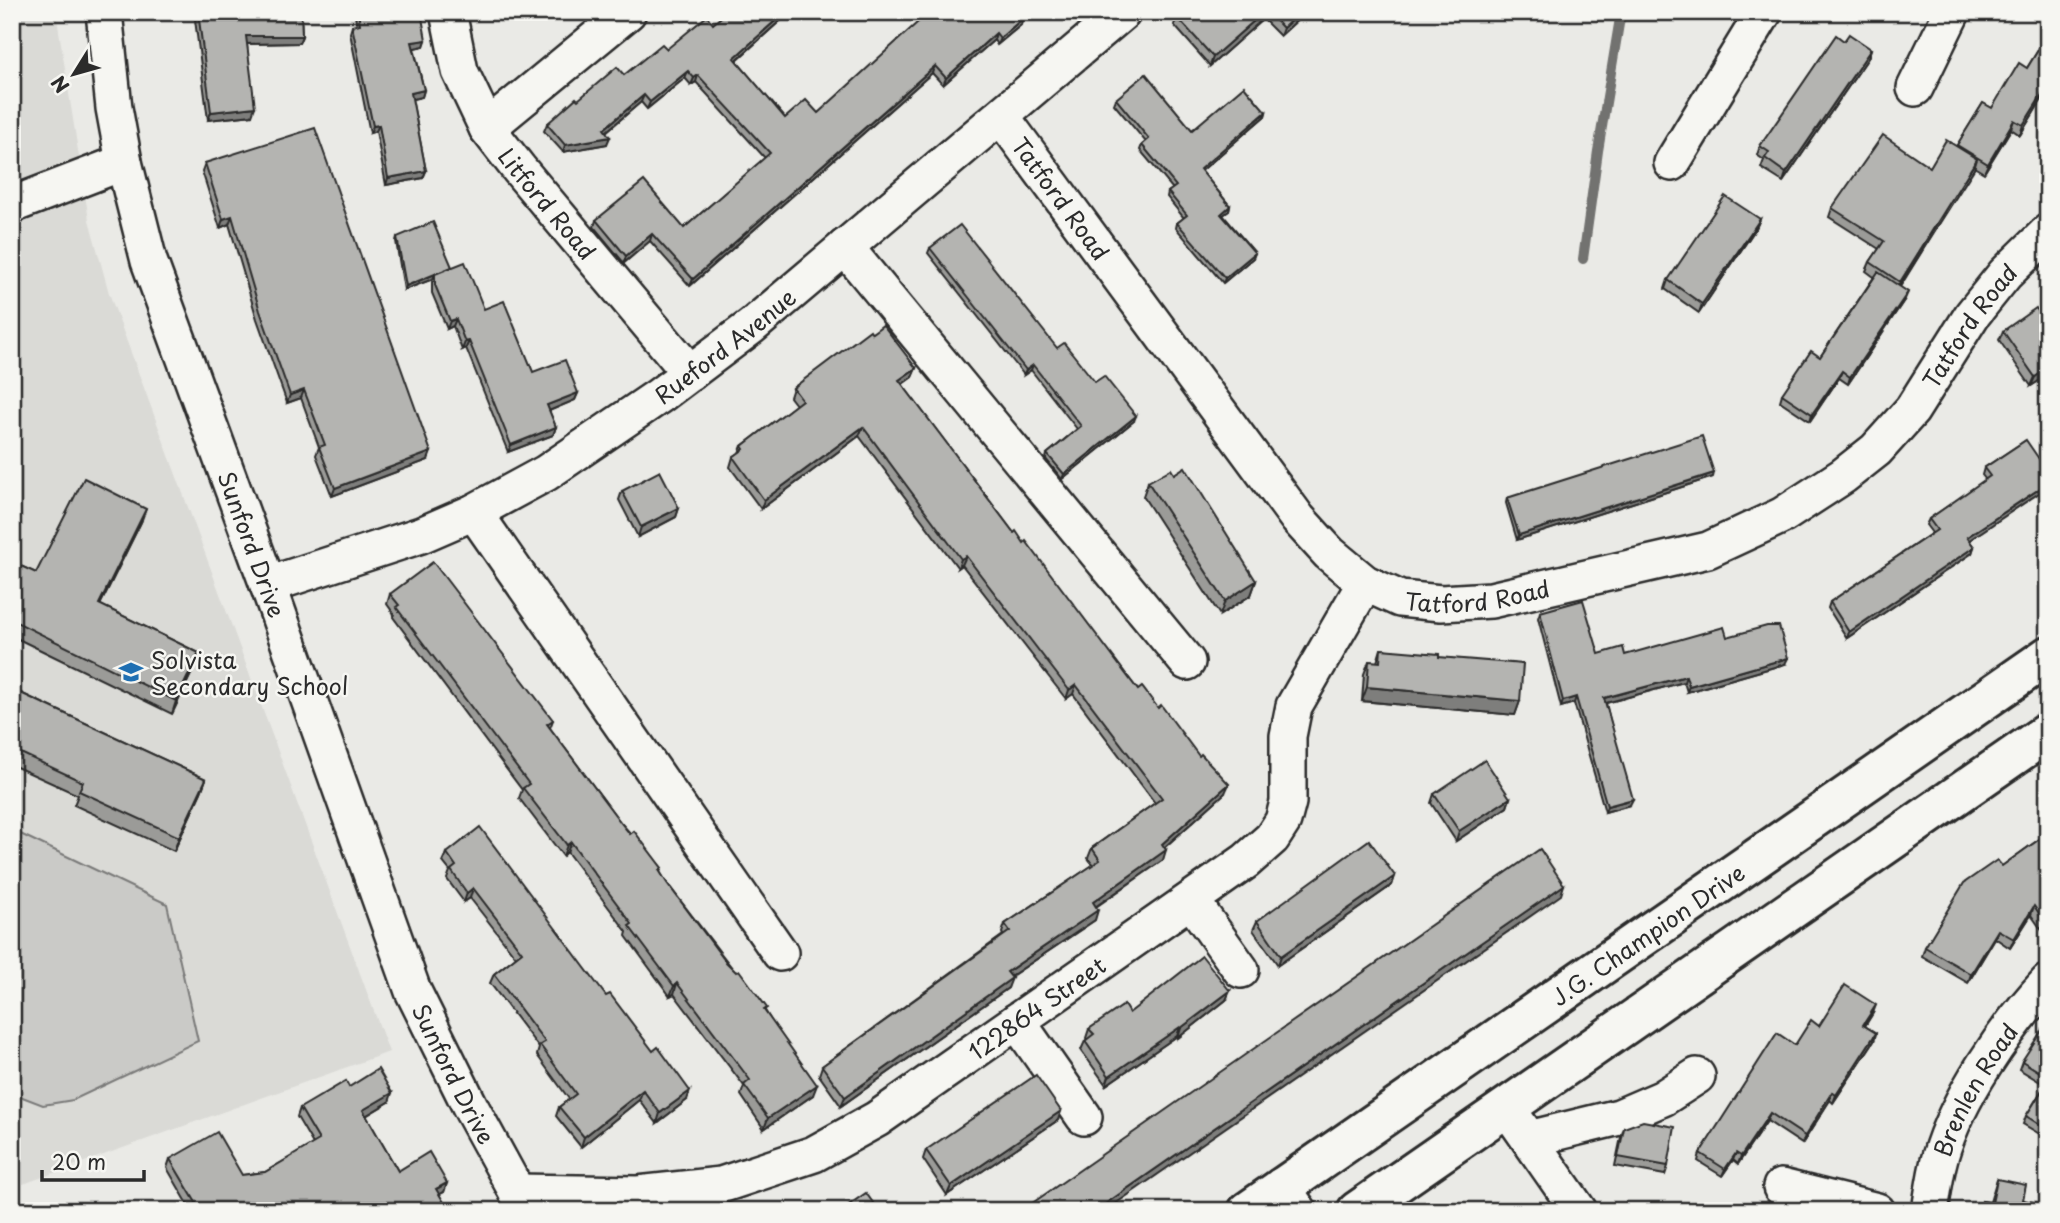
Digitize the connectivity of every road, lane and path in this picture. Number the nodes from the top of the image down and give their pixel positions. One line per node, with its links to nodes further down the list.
1 (104, 12): 10 (street, Sunford Drive)
2 (448, 12): 9 (street, Litford Road)
3 (628, 12): 9 (street)
4 (1123, 12): 8 (street, Rueford Avenue)
5 (1764, 12): 11 (street)
6 (1952, 12): 7 (street)
7 (1915, 88)
8 (1000, 116): 14 (street, Rueford Avenue); 17 (street, Tatford Road)
9 (487, 128): 15 (street, Litford Road)
10 (124, 162): 12 (street); 18 (street, Sunford Drive)
11 (1672, 163)
12 (12, 205)
13 (2048, 232): 17 (street, Tatford Road)
14 (845, 247): 15 (street, Rueford Avenue); 20 (street)
15 (690, 373): 16 (street, Rueford Avenue)
16 (474, 512): 18 (street, Rueford Avenue); 23 (street)
17 (1365, 583): 22 (street, 122864 Street)
18 (268, 585): 33 (street, Sunford Drive)
19 (2048, 656): 32 (main road, J.G. Champion Drive)
20 (1187, 662)
21 (2048, 732): 28 (main road)
22 (1191, 900): 24 (street); 26 (street, 122864 Street)
23 (780, 953)
24 (1241, 970)
25 (2048, 982): 38 (street, Brenlen Road)
26 (1017, 1021): 29 (street); 33 (street, 122864 Street)
27 (1697, 1076): 30 (street)
28 (1506, 1107): 30 (street); 35 (main road)
29 (1084, 1117)
30 (1529, 1139): 36 (street)
31 (1780, 1187): 37 (street)
32 (1290, 1199): 34 (main road, J.G. Champion Drive)
33 (523, 1201)
34 (1248, 1211)
35 (1357, 1211)
36 (1579, 1211)
37 (1877, 1211)
38 (1930, 1211)

